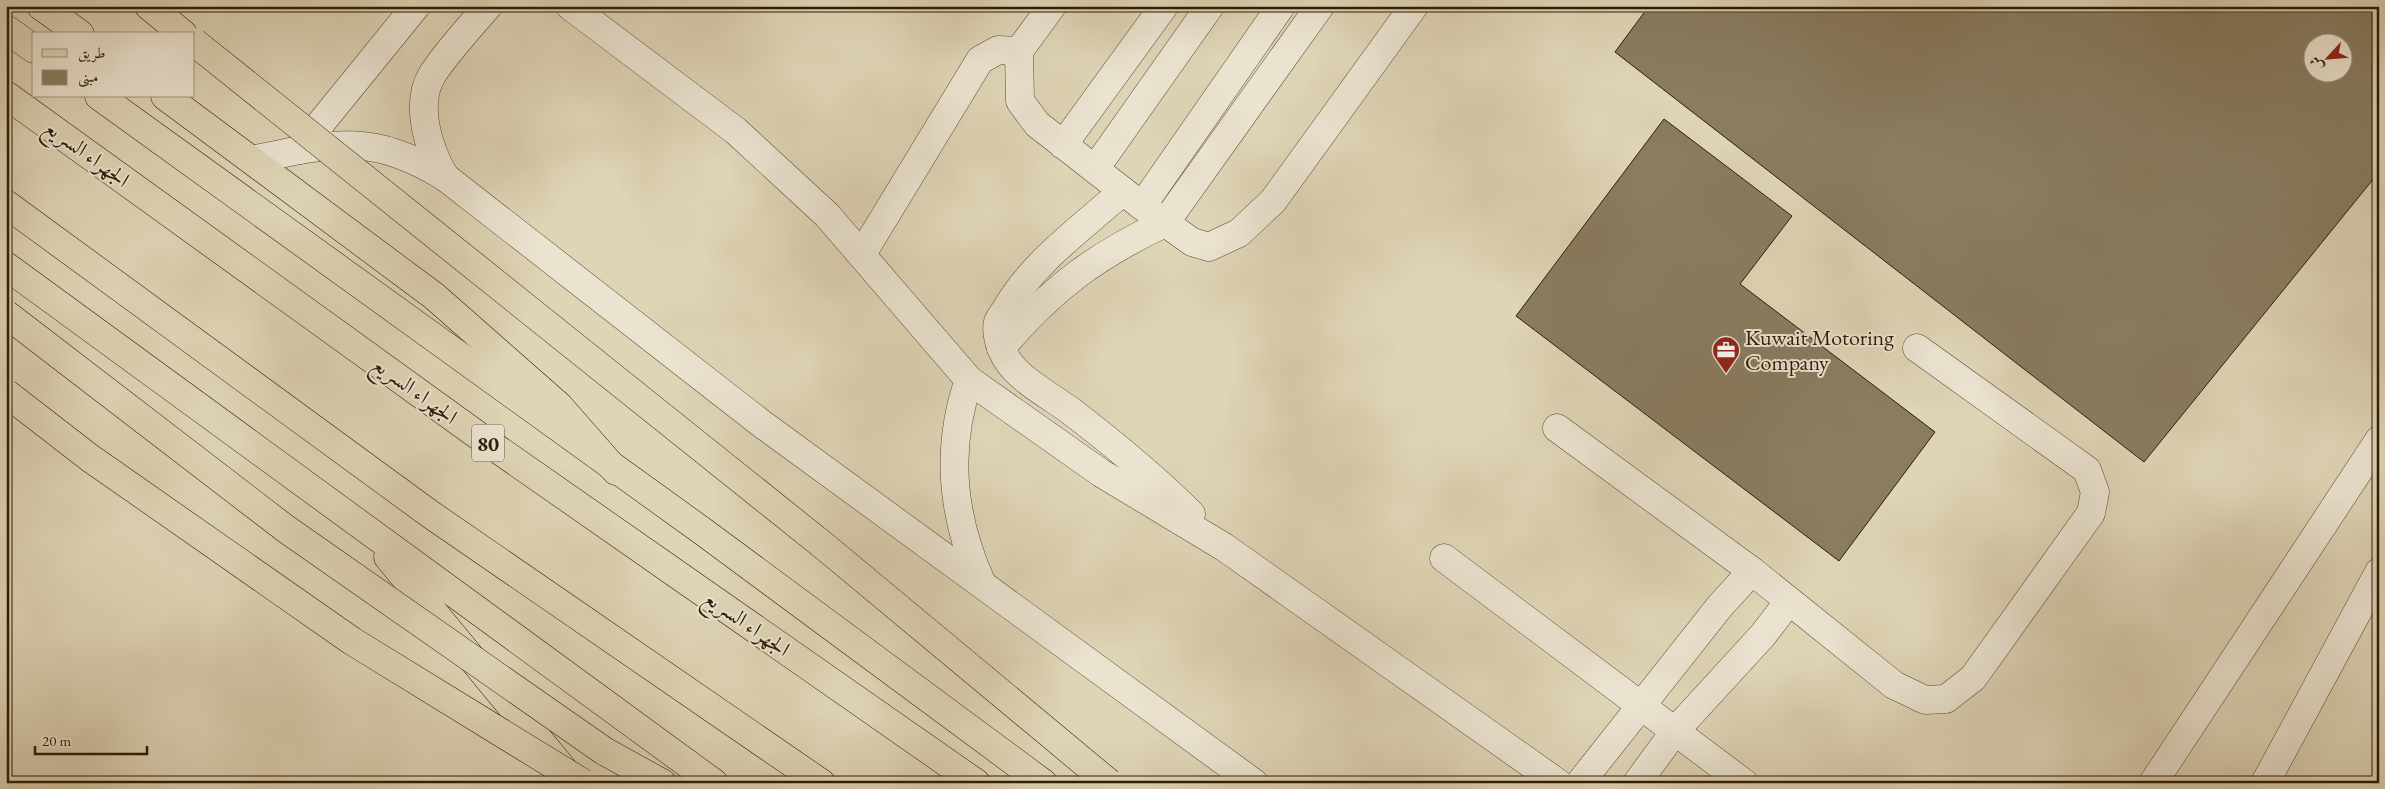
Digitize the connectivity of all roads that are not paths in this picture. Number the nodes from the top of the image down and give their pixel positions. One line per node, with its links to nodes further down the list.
1 (41, 6): 13 (main road)
2 (149, 6): 14 (main road)
3 (416, 6): 22 (lane)
4 (488, 6): 25 (lane)
5 (570, 6): 29 (lane)
6 (1052, 6): 17 (lane)
7 (1164, 6): 21 (lane)
8 (1210, 6): 24 (lane)
9 (1281, 6): 26 (lane)
10 (1320, 6): 28 (lane)
11 (1414, 6): 28 (lane)
12 (6, 29): 16 (main road)
13 (78, 32)
14 (181, 32)
15 (195, 43): 55 (main road, bridge)
16 (32, 48)
17 (1019, 51): 21 (lane); 29 (lane)
18 (6, 94): 53 (main road, الجهراء السريع / 80)
19 (102, 98): 38 (main road, الجهراء السريع)
20 (168, 98): 23 (main road)
21 (1063, 145): 24 (lane)
22 (298, 150): 23 (lane); 25 (lane)
23 (252, 160): 38 (main road)
24 (1095, 168): 26 (lane)
25 (445, 177): 44 (lane)
26 (1133, 198): 28 (lane); 32 (lane)
27 (6, 204): 52 (main road)
28 (1165, 223): 32 (lane)
29 (862, 254): 34 (lane)
30 (6, 266): 39 (main road)
31 (6, 314): 50 (main road, bridge)
32 (1001, 348): 40 (lane)
33 (1917, 348): 45 (lane)
34 (969, 380): 40 (lane); 44 (lane)
35 (6, 393): 49 (main road, bridge)
36 (1558, 428): 42 (lane)
37 (2379, 440): 61 (lane)
38 (616, 471): 54 (main road, الجهراء السريع)
39 (363, 527): 48 (main road); 51 (main road)
40 (1224, 547): 57 (lane)
41 (1444, 558): 46 (lane)
42 (1752, 572): 45 (lane); 46 (lane)
43 (2379, 572): 62 (lane)
44 (982, 584): 56 (lane)
45 (1789, 601): 47 (lane)
46 (1641, 706): 47 (lane); 58 (lane)
47 (1675, 731): 59 (lane); 60 (lane)
48 (574, 783)
49 (583, 783)
50 (662, 783)
51 (714, 783)
52 (821, 783)
53 (976, 783)
54 (1043, 783)
55 (1109, 783)
56 (1254, 783)
57 (1558, 783)
58 (1580, 783)
59 (1637, 783)
60 (1744, 783)
61 (2153, 783)
62 (2265, 783)

